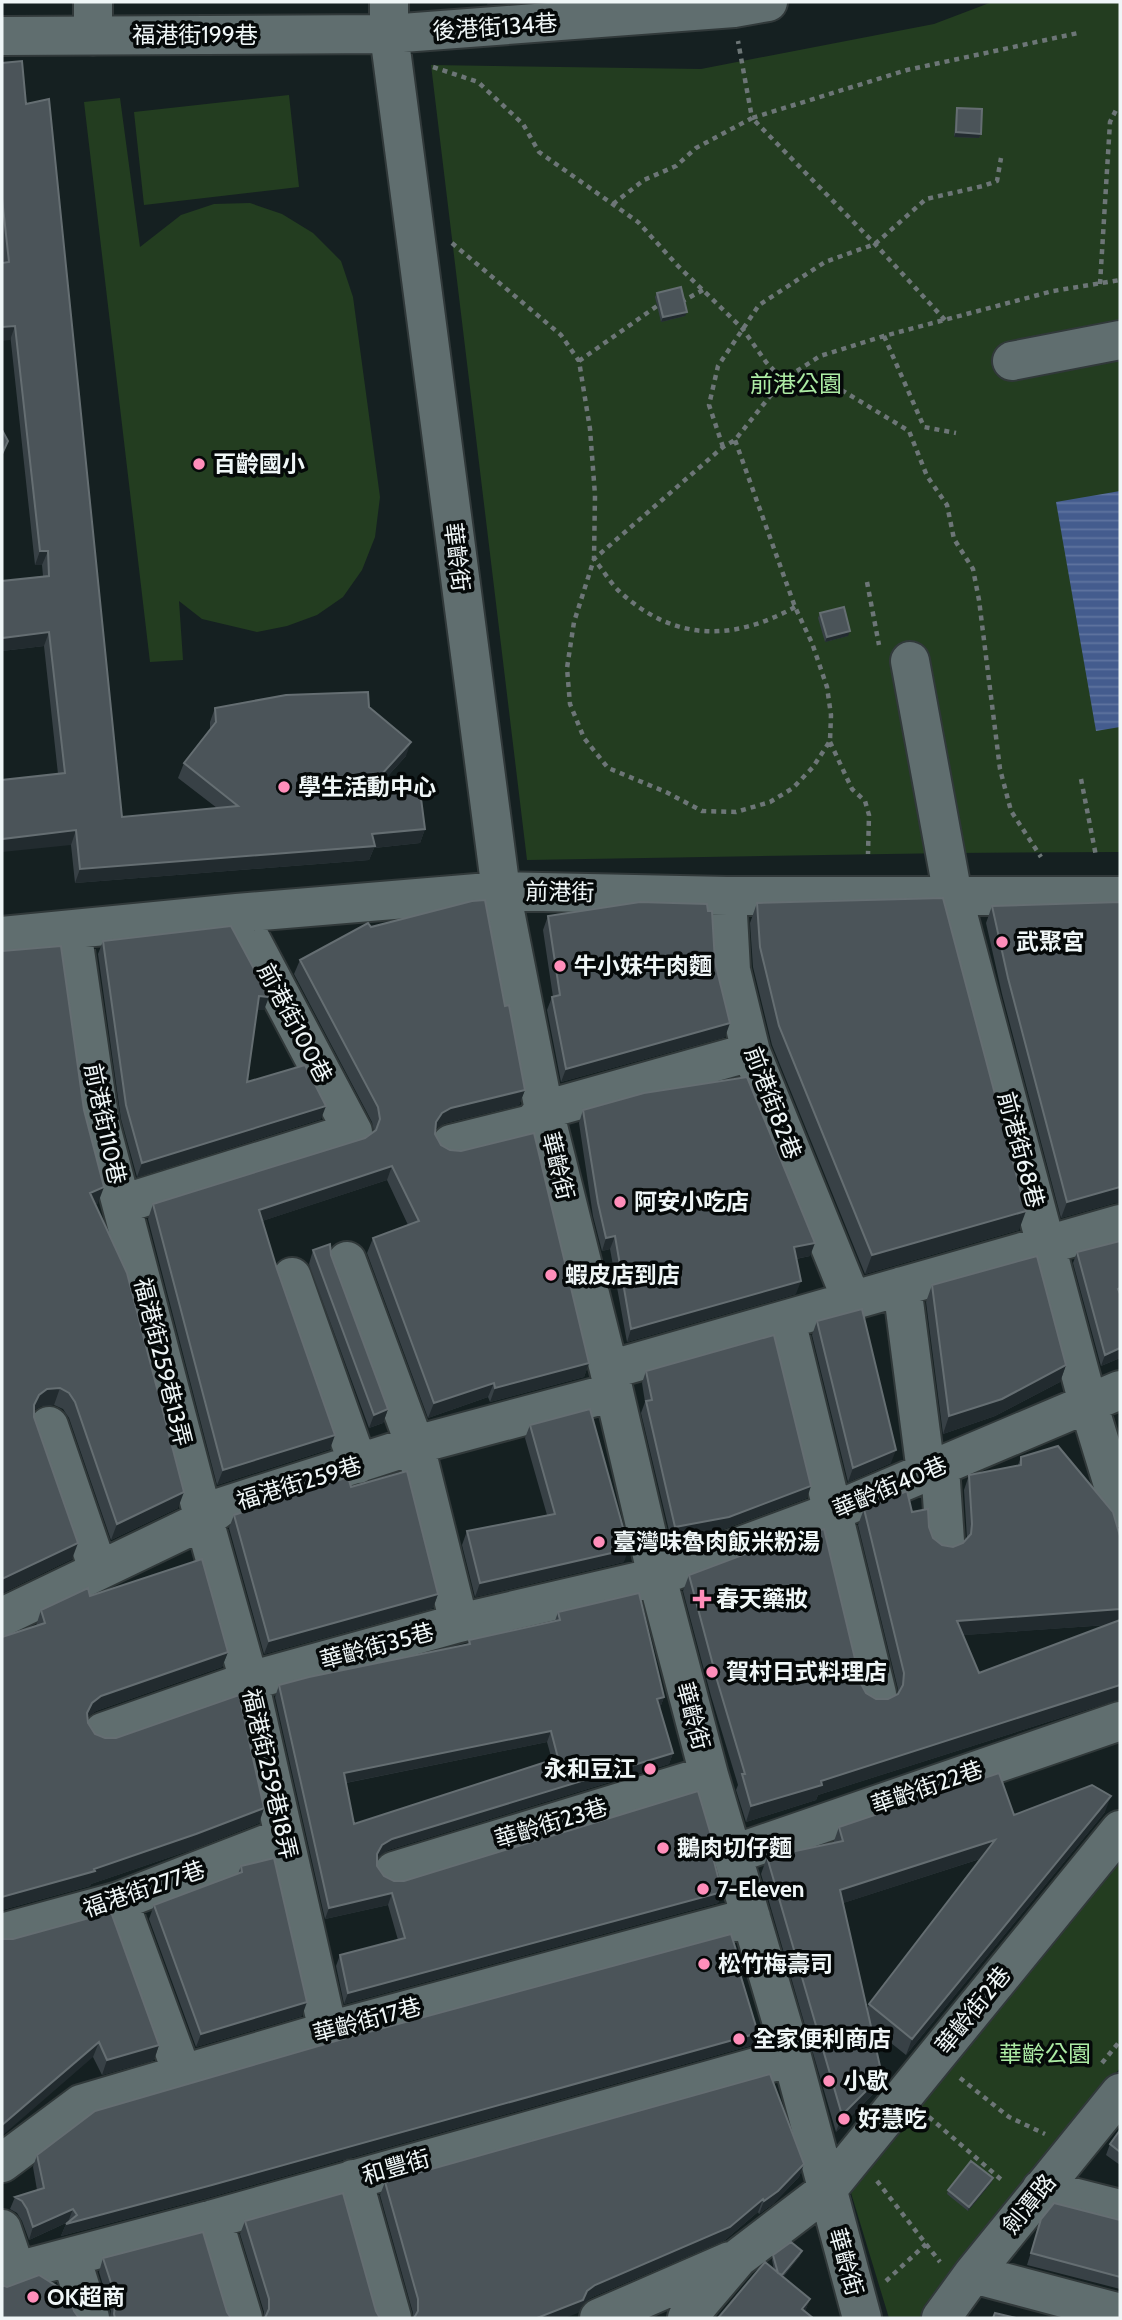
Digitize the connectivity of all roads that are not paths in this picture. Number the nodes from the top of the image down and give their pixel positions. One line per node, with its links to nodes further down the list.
1 (751, 5): 2 (street, 後港街134巷)
2 (389, 18): 3 (street, 福港街199巷); 8 (street, 華齡街)
3 (93, 19): 4 (street, 福港街199巷)
4 (2, 36)
5 (1120, 340): 6 (street)
6 (1012, 361)
7 (910, 661): 10 (street, 前港街68巷)
8 (501, 891): 9 (street, 前港街); 12 (street, 前港街); 16 (street, 華齡街)
9 (727, 896): 10 (street, 前港街); 15 (street, 前港街82巷)
10 (953, 896): 11 (street, 前港街); 21 (street, 前港街68巷)
11 (1120, 896)
12 (237, 913): 13 (street, 前港街); 17 (street, 前港街100巷)
13 (72, 930): 14 (street, 前港街); 19 (street, 前港街110巷)
14 (2, 936)
15 (751, 1052): 16 (street, 華齡街); 25 (street, 前港街82巷)
16 (544, 1110): 18 (street, 華齡街); 27 (street, 華齡街)
17 (353, 1132): 19 (street, 前港街110巷)
18 (451, 1144)
19 (122, 1204): 35 (street, 福港街259巷13弄)
20 (1120, 1224): 21 (street, 福港街259巷)
21 (1046, 1245): 24 (street, 福港街259巷); 28 (street, 前港街68巷)
22 (347, 1261): 30 (street)
23 (292, 1277): 31 (street)
24 (902, 1286): 25 (street, 福港街259巷); 32 (street)
25 (852, 1301): 26 (street, 福港街259巷)
26 (786, 1320): 27 (street, 福港街259巷); 34 (street)
27 (612, 1381): 30 (street, 福港街259巷); 38 (street, 華齡街)
28 (1104, 1397): 32 (street, 華齡街40巷); 33 (street, 前港街68巷)
29 (49, 1426): 37 (street)
30 (415, 1445): 31 (street, 福港街259巷); 40 (street)
31 (358, 1464): 35 (street, 福港街259巷)
32 (933, 1469): 34 (street, 華齡街40巷); 36 (street)
33 (1120, 1507)
34 (832, 1512): 38 (street, 華齡街40巷); 42 (street)
35 (204, 1520): 37 (street, 福港街259巷); 41 (street, 福港街259巷18弄)
36 (945, 1541)
37 (98, 1569): 39 (street, 福港街259巷)
38 (657, 1577): 40 (street, 華齡街35巷); 45 (street, 華齡街)
39 (2, 1616)
40 (459, 1623): 41 (street, 華齡街35巷)
41 (249, 1681): 44 (street, 華齡街35巷); 47 (street, 福港街259巷18弄)
42 (877, 1694)
43 (1120, 1721): 48 (street, 華齡街22巷)
44 (103, 1731)
45 (709, 1775): 48 (street, 華齡街); 49 (street, 華齡街23巷)
46 (1120, 1830): 60 (street, 華齡街2巷)
47 (284, 1837): 50 (street, 福港街277巷); 53 (street, 福港街259巷18弄)
48 (734, 1854): 51 (street, 華齡街)
49 (394, 1871)
50 (119, 1901): 52 (street, 福港街277巷); 55 (street)
51 (751, 1917): 53 (street, 華齡街17巷); 54 (street, 華齡街)
52 (2, 1933)
53 (328, 2031): 55 (street, 華齡街17巷)
54 (792, 2057): 58 (street, 和豐街); 60 (street, 華齡街)
55 (182, 2073): 57 (street, 華齡街17巷)
56 (1120, 2093): 59 (street, 劍潭路)
57 (2, 2163)
58 (353, 2179): 62 (street, 和豐街); 71 (street)
59 (1023, 2186): 61 (street); 67 (street, 劍潭路)
60 (827, 2190): 65 (street, 華齡街2巷); 74 (street, 華齡街)
61 (1120, 2209)
62 (214, 2219): 64 (street, 和豐街); 70 (street)
63 (2, 2229): 66 (street)
64 (71, 2257): 66 (street, 和豐街); 69 (street)
65 (738, 2258): 72 (street); 73 (street)
66 (9, 2275)
67 (969, 2279): 68 (street); 75 (street, 劍潭路)
68 (1120, 2313)
69 (90, 2318)
70 (243, 2318)
71 (392, 2318)
72 (599, 2318)
73 (687, 2318)
74 (862, 2318)
75 (941, 2318)

